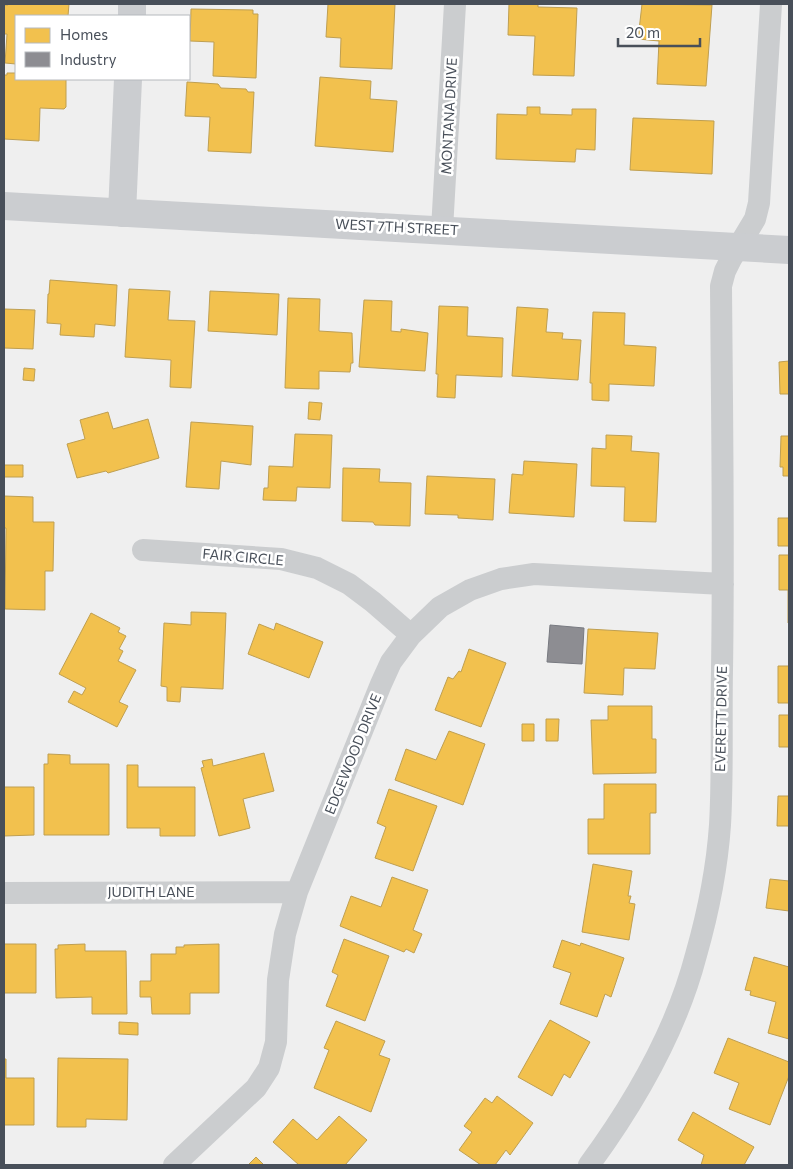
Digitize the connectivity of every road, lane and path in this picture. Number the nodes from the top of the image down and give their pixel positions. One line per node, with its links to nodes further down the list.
1 (455, 4): 6 (street, MONTANA DRIVE)
2 (771, 4): 7 (street, EVERETT DRIVE)
3 (128, 80): 5 (main road)
4 (4, 206): 5 (main road, WEST 7TH STREET)
5 (122, 213): 6 (main road, WEST 7TH STREET)
6 (442, 229): 7 (main road, WEST 7TH STREET)
7 (739, 247): 8 (main road, WEST 7TH STREET); 10 (street, EVERETT DRIVE)
8 (789, 250)
9 (143, 550): 11 (street, FAIR CIRCLE)
10 (723, 584): 11 (street, EDGEWOOD DRIVE); 15 (street, EVERETT DRIVE)
11 (410, 634): 12 (street, EDGEWOOD DRIVE)
12 (297, 892): 13 (street, JUDITH LANE); 14 (street, EDGEWOOD DRIVE)
13 (4, 893)
14 (174, 1165)
15 (590, 1165)

